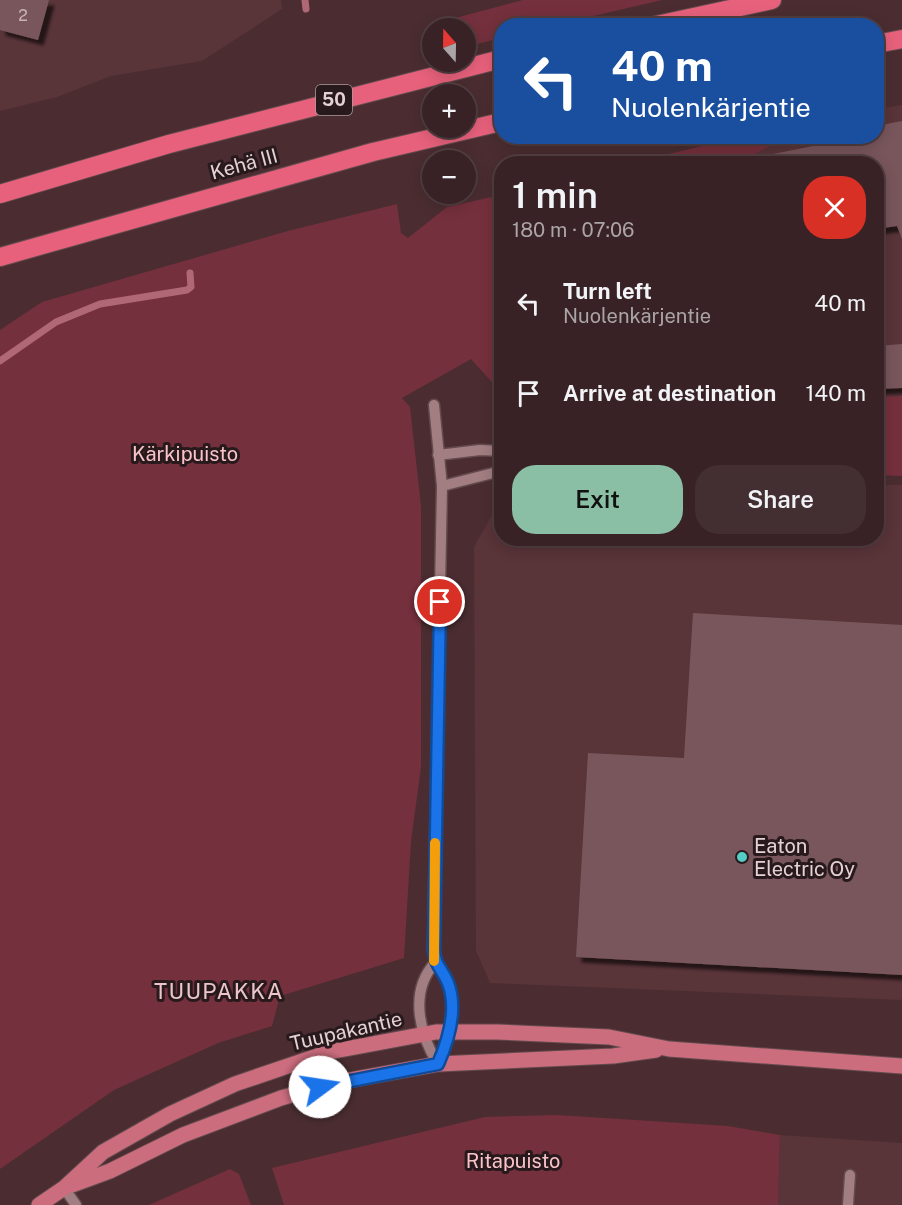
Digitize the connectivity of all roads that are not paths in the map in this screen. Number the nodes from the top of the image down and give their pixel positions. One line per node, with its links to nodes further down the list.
1 (772, 0): 2 (highway)
2 (689, 18)
3 (902, 39): 4 (highway)
4 (884, 42)
5 (494, 61): 7 (highway, Kehä III / 50)
6 (494, 124): 8 (highway, Kehä III)
7 (0, 194)
8 (0, 257)
9 (434, 405): 11 (street)
10 (494, 451): 11 (street)
11 (438, 454): 13 (street)
12 (494, 473): 13 (street)
13 (441, 486): 14 (street)
14 (435, 963): 15 (street); 16 (street)
15 (449, 1032): 16 (main road, Tuupakantie); 17 (main road, Tuupakantie); 18 (street)
16 (423, 1035): 18 (street); 21 (main road, Tuupakantie)
17 (669, 1049): 18 (main road, Tuupakantie); 19 (main road, Tuupakantie)
18 (438, 1064): 21 (main road, Tuupakantie)
19 (901, 1066)
20 (850, 1175): 24 (street)
21 (64, 1188): 22 (main road, Tuupakantie); 23 (street)
22 (39, 1205)
23 (75, 1205)
24 (848, 1205)

